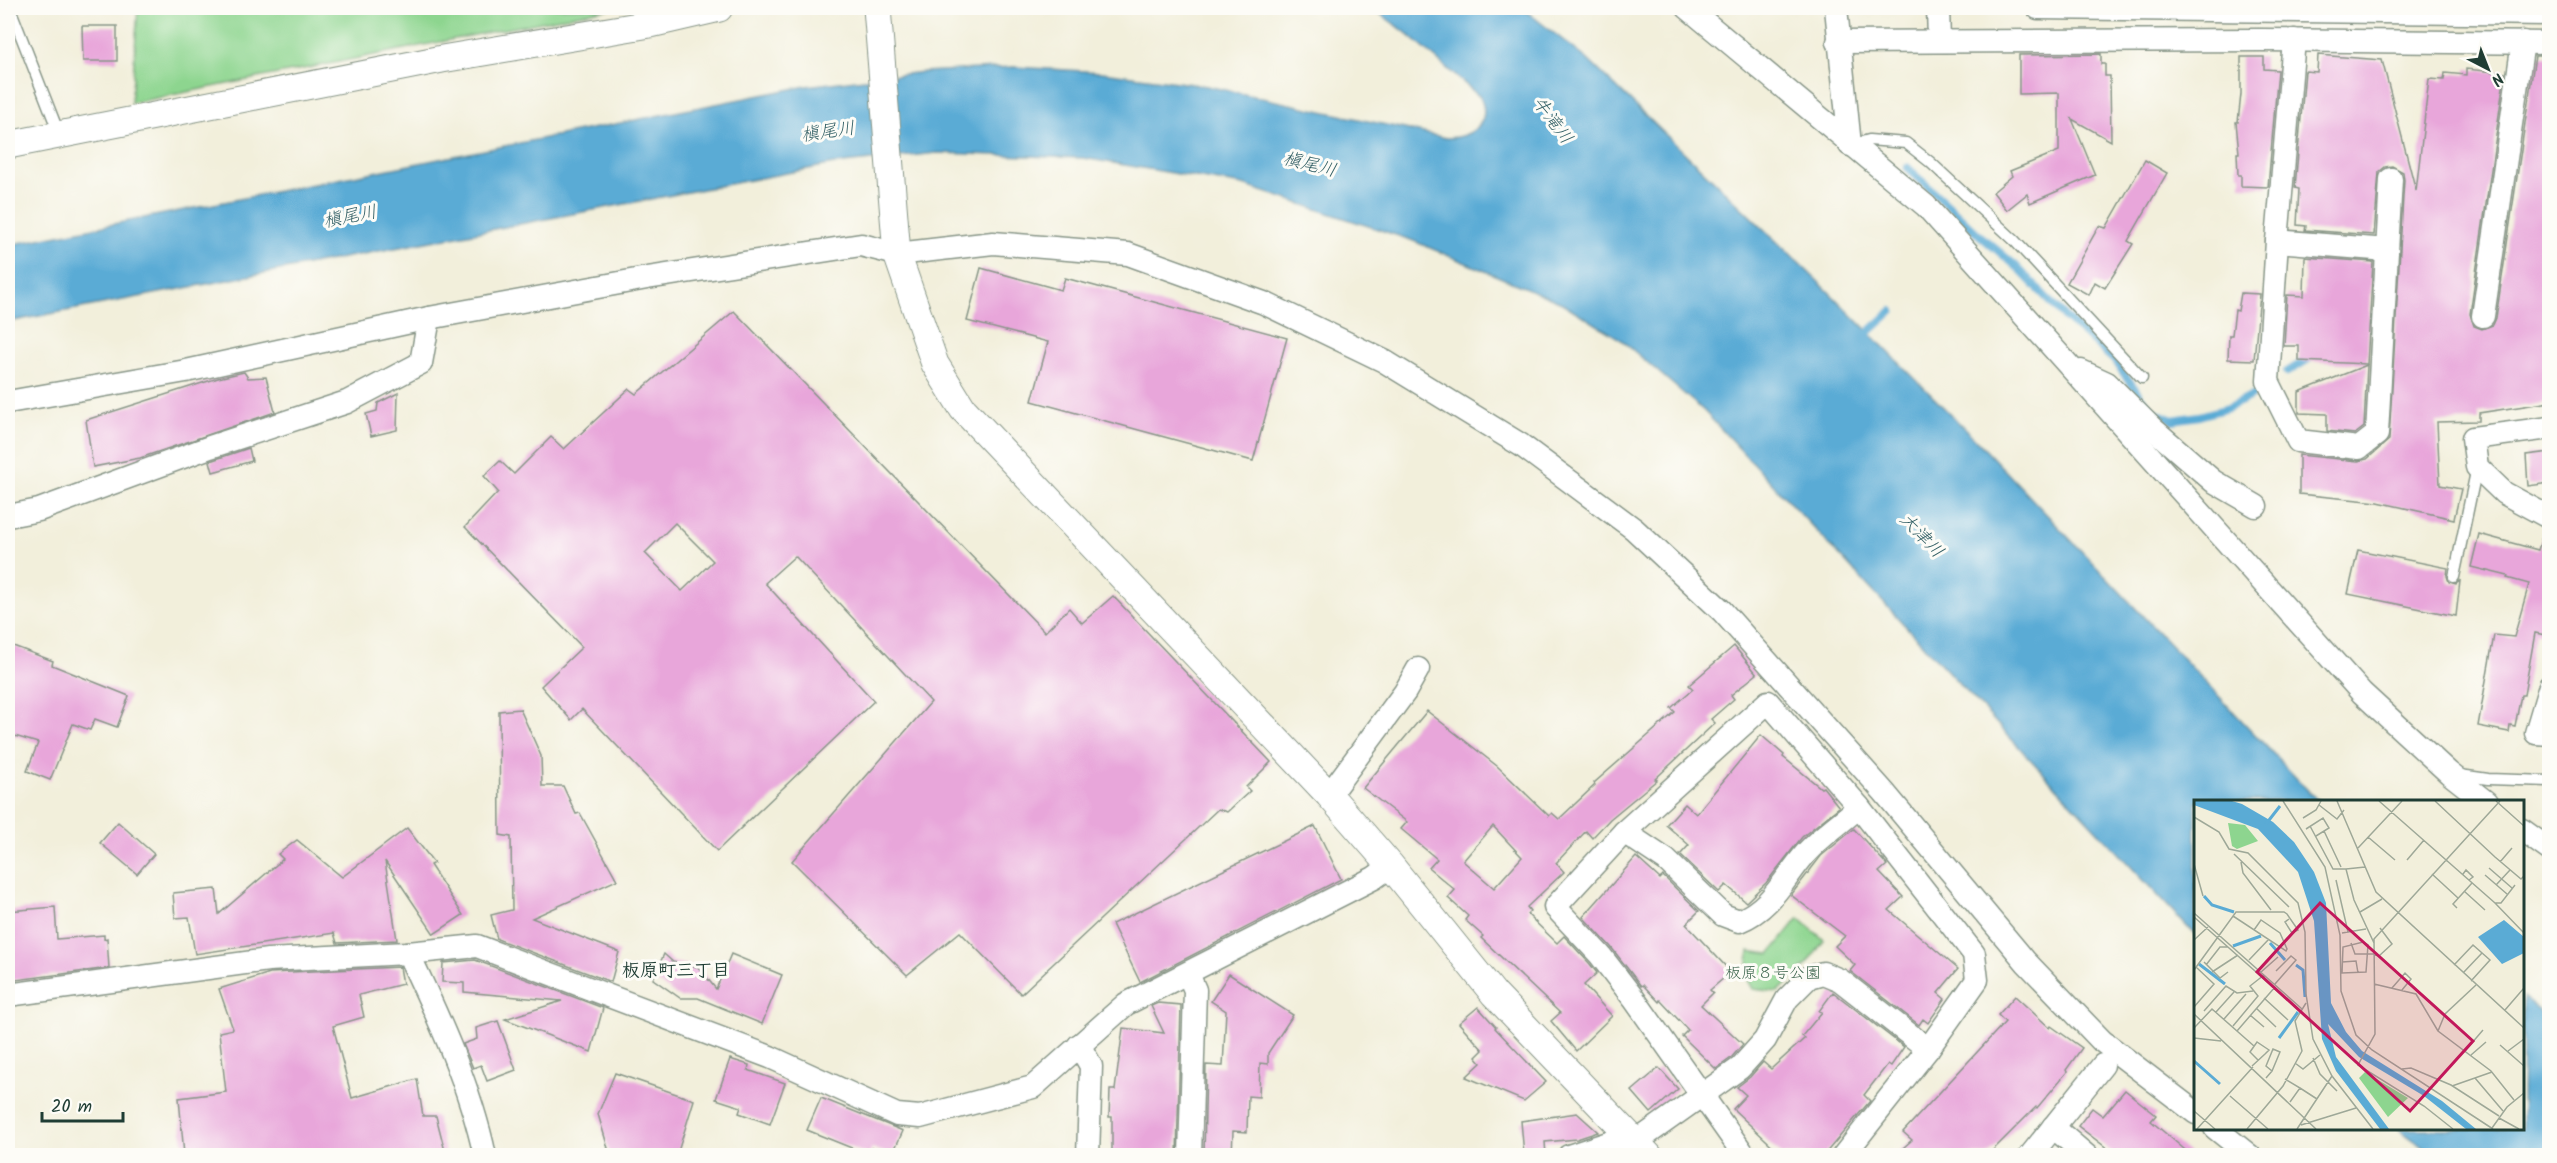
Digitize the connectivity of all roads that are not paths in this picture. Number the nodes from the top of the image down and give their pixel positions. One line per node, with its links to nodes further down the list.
1 (10, 8): 18 (lane)
2 (719, 8): 18 (street)
3 (877, 8): 23 (street)
4 (1688, 8): 20 (street)
5 (1836, 8): 14 (street)
6 (1938, 8): 11 (street)
7 (2038, 8): 8 (street)
8 (2264, 9): 9 (street); 12 (street)
9 (2474, 11): 10 (street); 15 (street)
10 (2550, 14)
11 (1939, 40): 12 (street); 14 (street)
12 (2261, 40): 13 (street)
13 (2294, 40): 15 (street); 22 (street)
14 (1838, 42): 20 (street)
15 (2474, 42): 16 (street)
16 (2523, 42): 17 (street); 25 (street)
17 (2550, 43)
18 (60, 136): 19 (street)
19 (8, 145)
20 (1850, 145): 27 (street); 28 (lane)
21 (2391, 179): 24 (street)
22 (2277, 241): 24 (street); 24 (street)
23 (896, 242): 26 (street); 41 (street); 55 (street)
24 (2387, 250)
25 (2483, 316)
26 (429, 318): 29 (street); 33 (street)
27 (2070, 366): 32 (street); 39 (street)
28 (2142, 378)
29 (8, 402)
30 (2550, 428): 31 (street)
31 (2477, 467): 34 (street); 35 (lane)
32 (2256, 506)
33 (8, 516)
34 (2550, 518)
35 (2454, 577)
36 (1418, 669): 41 (street)
37 (2550, 686): 38 (street)
38 (2550, 734)
39 (2449, 773): 40 (lane); 42 (street)
40 (2550, 781)
41 (1329, 795): 47 (street)
42 (2485, 800)
43 (1859, 807): 45 (street); 45 (street); 52 (street)
44 (2524, 831): 46 (street)
45 (1624, 832): 54 (street)
46 (2550, 850)
47 (1391, 866): 49 (street); 58 (street)
48 (408, 953): 50 (street); 51 (street); 59 (street)
49 (1188, 974): 51 (street); 61 (street)
50 (8, 996)
51 (1079, 1046): 60 (street)
52 (1928, 1049): 54 (street); 64 (street)
53 (2103, 1065): 56 (street)
54 (1703, 1096): 58 (street); 63 (street)
55 (2194, 1111)
56 (2053, 1127): 65 (street); 66 (street)
57 (2218, 1130): 67 (street)
58 (1638, 1144): 62 (street)
59 (485, 1155)
60 (1088, 1155)
61 (1190, 1155)
62 (1569, 1155)
63 (1745, 1155)
64 (1843, 1155)
65 (2030, 1155)
66 (2087, 1155)
67 (2250, 1155)

